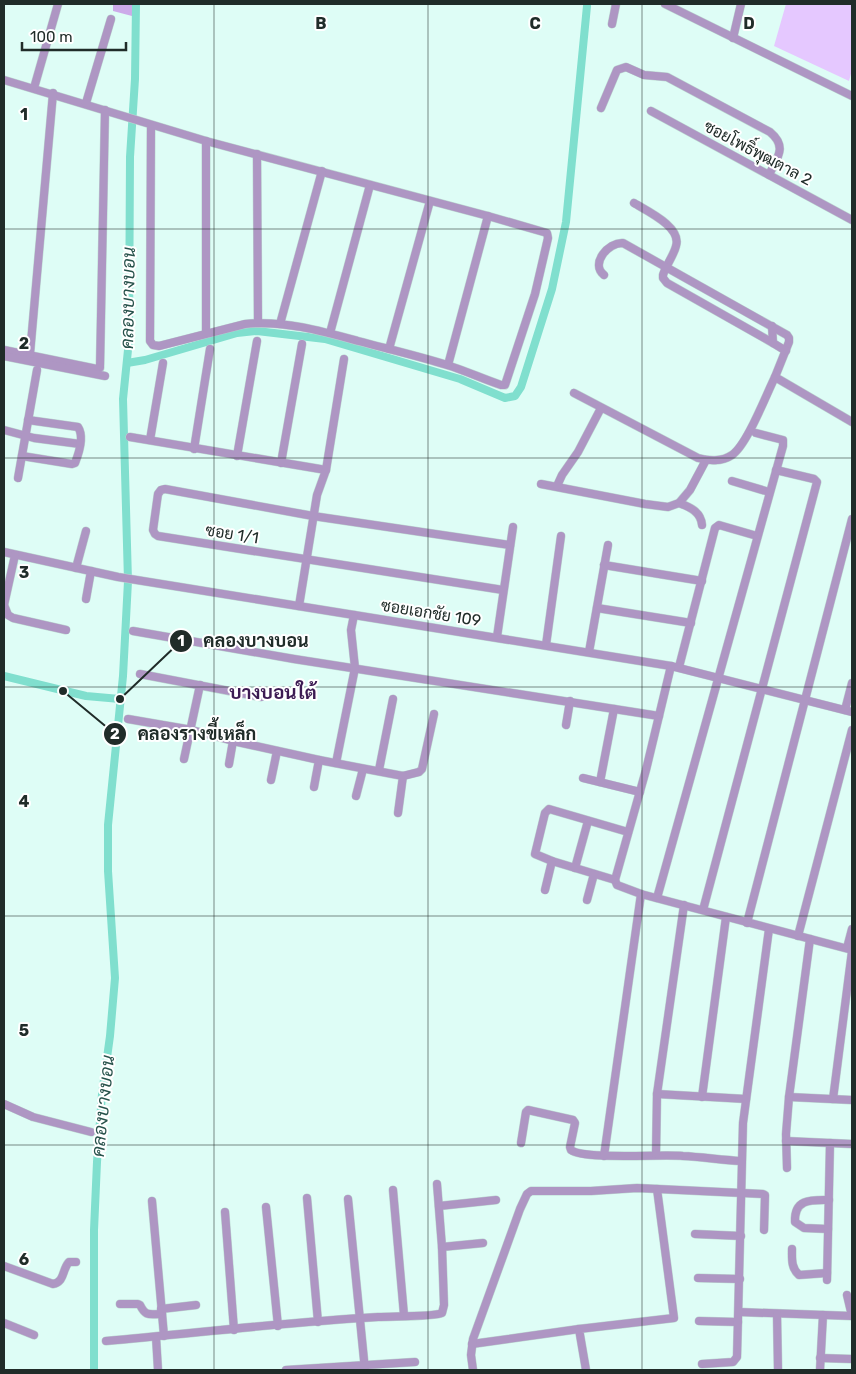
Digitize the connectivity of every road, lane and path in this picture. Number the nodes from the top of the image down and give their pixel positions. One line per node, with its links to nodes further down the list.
1 (58, 4): 9 (street)
2 (616, 4): 6 (street)
3 (665, 4): 7 (street)
4 (741, 4): 7 (street)
5 (110, 19): 12 (street)
6 (612, 24)
7 (733, 38): 11 (street)
8 (4, 80): 9 (street)
9 (34, 88): 10 (street)
10 (53, 93): 12 (street); 40 (street)
11 (852, 93)
12 (86, 104): 14 (street)
13 (601, 108): 20 (street)
14 (104, 110): 16 (street); 40 (street)
15 (651, 111): 20 (street, ซอยโพธิ์พุฒตาล 2)
16 (148, 124): 17 (street); 31 (street)
17 (206, 141): 18 (street); 31 (street)
18 (257, 154): 19 (street); 28 (street)
19 (322, 171): 21 (street); 29 (street)
20 (769, 175): 25 (street, ซอยโพธิ์พุฒตาล 2)
21 (370, 185): 22 (street); 32 (street)
22 (430, 201): 24 (street); 37 (street)
23 (634, 203): 26 (street)
24 (488, 216): 44 (street); 44 (street)
25 (852, 220)
26 (666, 266): 27 (street); 30 (street); 34 (street)
27 (604, 276)
28 (258, 323): 29 (street); 31 (street)
29 (280, 324): 32 (street)
30 (772, 326): 34 (street); 39 (street)
31 (206, 333)
32 (330, 333): 37 (street)
33 (257, 341): 60 (street)
34 (773, 343): 39 (street)
35 (302, 344): 62 (street)
36 (210, 349): 58 (street)
37 (389, 349): 44 (street)
38 (4, 350): 40 (street)
39 (786, 351): 47 (street)
40 (30, 354)
41 (4, 356): 46 (street)
42 (344, 359): 63 (street)
43 (163, 363): 56 (street)
44 (448, 365)
45 (37, 370): 50 (street)
46 (105, 376)
47 (776, 377): 51 (street); 61 (street)
48 (574, 393): 49 (street)
49 (601, 408): 61 (street); 68 (street)
50 (28, 420): 54 (street); 57 (street)
51 (852, 422)
52 (4, 430): 54 (street)
53 (756, 433): 64 (street)
54 (25, 436): 57 (street); 59 (street)
55 (130, 437): 56 (street)
56 (150, 440): 58 (street)
57 (80, 444): 59 (street)
58 (194, 449): 60 (street)
59 (22, 456): 65 (street)
60 (237, 456): 62 (street)
61 (706, 460): 70 (street)
62 (281, 463): 63 (street)
63 (326, 470): 71 (street)
64 (776, 470): 69 (street); 106 (street)
65 (18, 478)
66 (732, 481): 69 (street)
67 (541, 484): 68 (street)
68 (556, 486): 70 (street)
69 (769, 492): 77 (street)
70 (679, 503): 73 (street)
71 (313, 516): 78 (street); 82 (street); 82 (street, ซอย 1/1)
72 (852, 518): 109 (street)
73 (702, 525)
74 (513, 527): 78 (street)
75 (86, 531): 84 (street)
76 (561, 536): 98 (street)
77 (757, 536): 86 (street); 103 (street)
78 (510, 545): 87 (street)
79 (608, 545): 83 (street)
80 (4, 552): 81 (street, ซอยเอกชัย 109)
81 (16, 554): 84 (street, ซอยเอกชัย 109); 88 (street)
82 (306, 559): 87 (street, ซอย 1/1); 91 (street)
83 (604, 565): 86 (street); 92 (street)
84 (76, 568): 85 (street, ซอยเอกชัย 109)
85 (91, 571): 89 (street); 91 (street, ซอยเอกชัย 109)
86 (702, 582): 94 (street)
87 (504, 590): 97 (street)
88 (5, 594): 90 (street)
89 (86, 599)
90 (4, 605): 95 (street)
91 (299, 606): 93 (street, ซอยเอกชัย 109)
92 (597, 608): 94 (street); 99 (street)
93 (354, 615): 97 (street, ซอยเอกชัย 109); 101 (street)
94 (691, 624): 100 (street)
95 (66, 630)
96 (133, 631): 101 (street)
97 (497, 637): 98 (street, ซอยเอกชัย 109)
98 (546, 645): 99 (street, ซอยเอกชัย 109)
99 (589, 652): 100 (street, ซอยเอกชัย 109)
100 (675, 666): 103 (street, ซอยเอกชัย 109); 114 (street)
101 (355, 668): 110 (street); 123 (street)
102 (140, 674): 105 (street)
103 (717, 678): 106 (street, ซอยเอกชัย 109); 143 (street)
104 (852, 683): 112 (street)
105 (200, 685): 107 (street); 117 (street)
106 (761, 689): 109 (street, ซอยเอกชัย 109); 146 (street)
107 (261, 697)
108 (393, 699): 126 (street)
109 (805, 700): 112 (street, ซอยเอกชัย 109); 148 (street)
110 (570, 701): 111 (street); 116 (street)
111 (614, 710): 114 (street); 130 (street)
112 (849, 711)
113 (434, 714): 127 (street)
114 (659, 716): 132 (street)
115 (128, 719): 117 (street)
116 (566, 725)
117 (192, 730): 119 (street); 121 (street)
118 (852, 730): 151 (street)
119 (233, 741): 120 (street); 124 (street)
120 (277, 751): 122 (street); 129 (street)
121 (184, 759)
122 (319, 760): 123 (street); 131 (street)
123 (336, 763): 125 (street)
124 (229, 764)
125 (363, 769): 126 (street); 133 (street)
126 (379, 770): 127 (street)
127 (403, 776): 134 (street)
128 (583, 778): 130 (street)
129 (271, 780)
130 (600, 782): 132 (street)
131 (314, 787)
132 (640, 792): 136 (street)
133 (356, 796)
134 (398, 813)
135 (588, 821): 136 (street); 137 (street); 138 (street)
136 (628, 832): 140 (street)
137 (552, 861): 138 (street); 141 (street)
138 (575, 868): 139 (street)
139 (594, 874): 140 (street); 144 (street)
140 (615, 880): 142 (street)
141 (545, 890)
142 (641, 894): 143 (street); 167 (street)
143 (657, 898): 145 (street)
144 (587, 900)
145 (684, 905): 146 (street); 154 (street)
146 (702, 910): 147 (street)
147 (726, 917): 148 (street); 155 (street)
148 (747, 923): 149 (street)
149 (768, 929): 151 (street); 157 (street)
150 (852, 929): 153 (street)
151 (798, 936): 152 (street)
152 (810, 939): 153 (street); 156 (street)
153 (851, 950): 158 (street)
154 (657, 1094): 155 (street); 166 (street)
155 (702, 1097): 157 (street)
156 (789, 1097): 158 (street); 162 (street)
157 (746, 1099): 168 (street)
158 (833, 1100): 159 (street)
159 (852, 1100)
160 (4, 1104): 161 (street)
161 (91, 1132)
162 (786, 1142): 164 (street); 169 (street)
163 (521, 1143): 167 (street)
164 (830, 1144): 165 (street); 177 (street)
165 (852, 1144)
166 (656, 1154): 167 (street); 168 (street)
167 (604, 1156)
168 (741, 1162): 173 (street)
169 (787, 1168)
170 (437, 1184): 179 (street)
171 (657, 1189): 173 (street); 208 (street); 213 (street)
172 (393, 1190): 199 (street)
173 (742, 1193): 183 (street); 185 (street)
174 (307, 1198): 204 (street)
175 (348, 1199): 202 (street)
176 (496, 1200): 179 (street)
177 (829, 1200): 182 (street); 182 (street)
178 (152, 1202): 196 (street)
179 (439, 1206): 187 (street)
180 (266, 1207): 207 (street)
181 (225, 1212): 209 (street)
182 (828, 1229): 188 (street)
183 (764, 1230)
184 (695, 1234): 185 (street)
185 (741, 1236): 192 (street)
186 (483, 1243): 187 (street)
187 (442, 1247): 199 (street)
188 (792, 1249)
189 (76, 1262): 190 (street)
190 (4, 1266)
191 (698, 1278): 192 (street)
192 (740, 1279): 197 (street)
193 (847, 1295): 201 (street)
194 (120, 1304): 196 (street)
195 (196, 1305): 196 (street)
196 (162, 1312): 211 (street)
197 (739, 1312): 198 (street); 205 (street)
198 (778, 1314): 200 (street); 223 (street)
199 (404, 1315): 202 (street)
200 (823, 1315): 201 (street); 214 (street)
201 (852, 1316)
202 (360, 1318): 204 (street); 218 (street)
203 (699, 1321): 205 (street)
204 (318, 1322): 207 (street)
205 (738, 1322): 217 (street)
206 (4, 1323): 210 (street)
207 (278, 1326): 209 (street)
208 (579, 1329): 213 (street); 222 (street)
209 (234, 1330): 211 (street)
210 (34, 1335)
211 (160, 1337): 212 (street); 219 (street)
212 (106, 1341)
213 (472, 1344): 221 (street)
214 (820, 1358): 215 (street); 224 (street)
215 (852, 1360)
216 (415, 1362): 218 (street)
217 (702, 1364)
218 (365, 1368): 220 (street)
219 (158, 1370)
220 (286, 1370)
221 (473, 1370)
222 (586, 1370)
223 (778, 1370)
224 (820, 1370)

